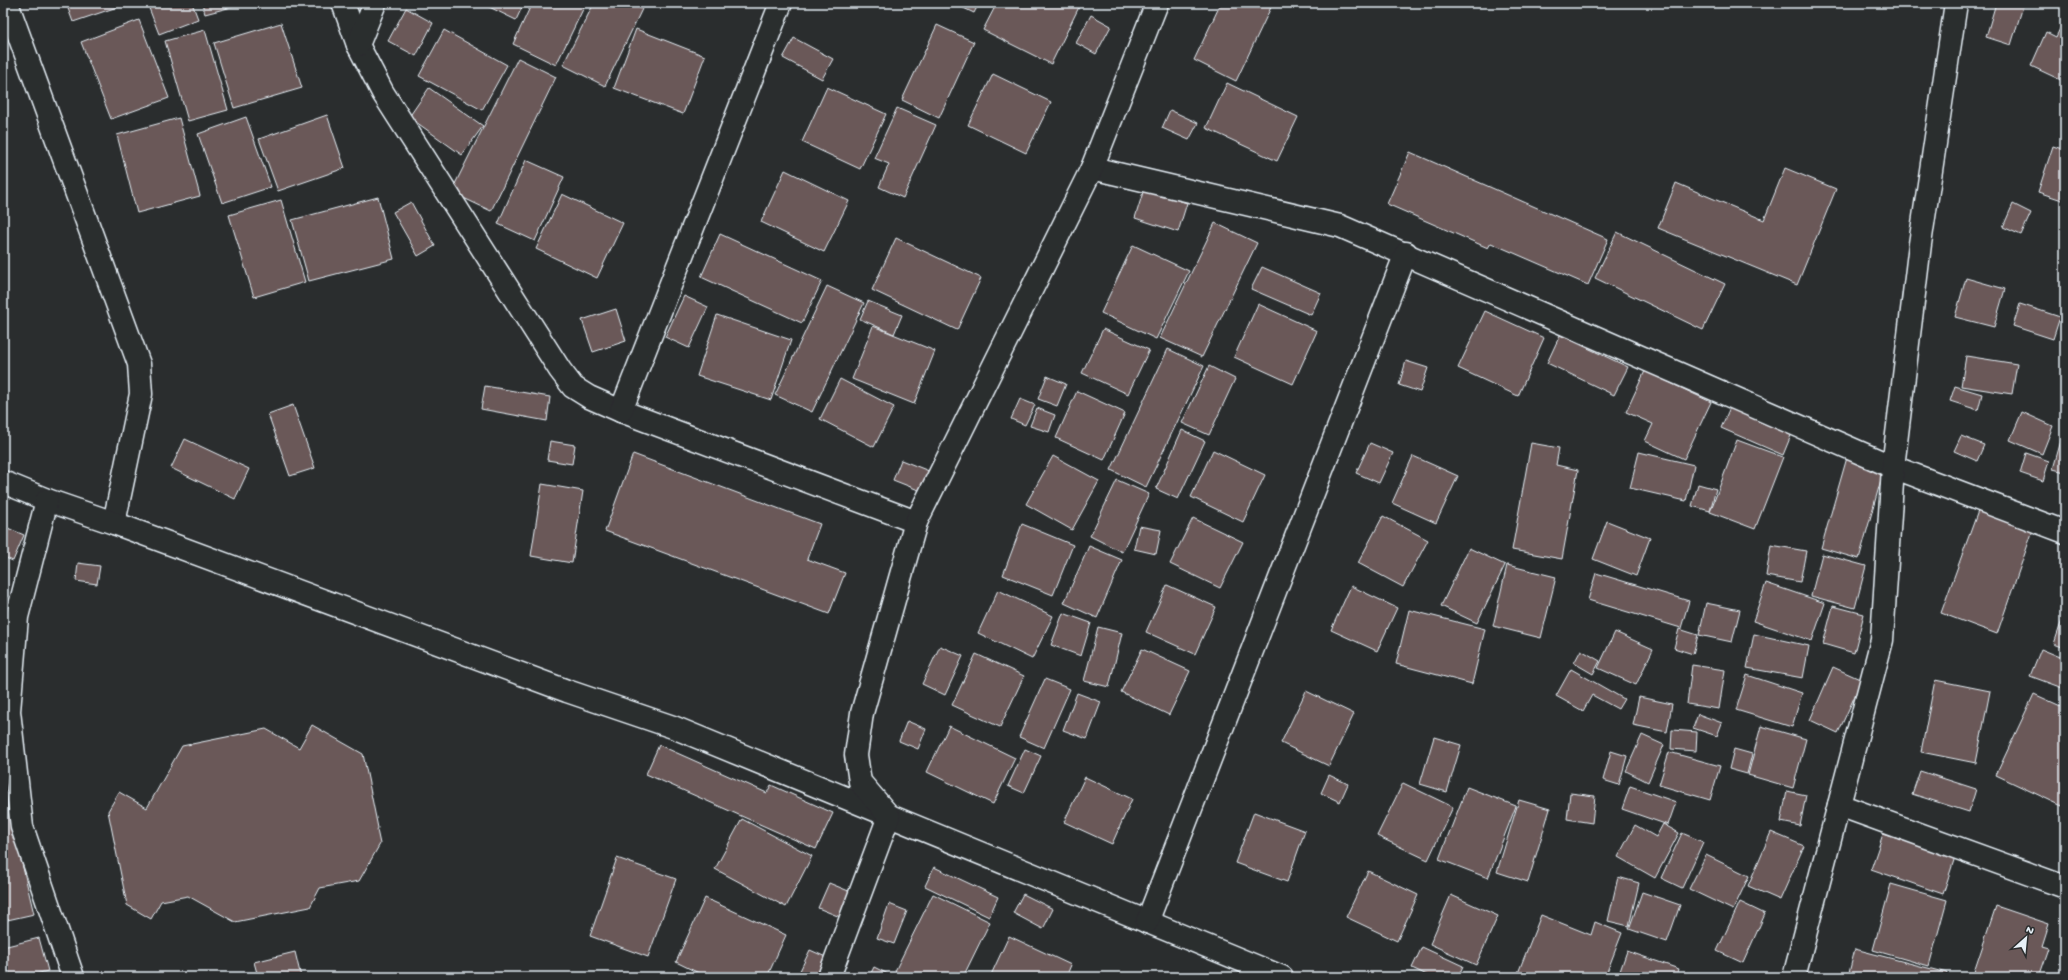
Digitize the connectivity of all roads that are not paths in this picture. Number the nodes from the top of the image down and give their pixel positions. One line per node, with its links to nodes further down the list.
1 (7, 3): 15 (street)
2 (343, 3): 7 (street)
3 (375, 3): 7 (street)
4 (781, 3): 10 (street)
5 (1157, 3): 8 (street)
6 (1956, 3): 11 (street)
7 (358, 45): 10 (street)
8 (1092, 168): 9 (street); 14 (street)
9 (1406, 253): 11 (street); 20 (street)
10 (621, 411): 14 (street)
11 (1893, 467): 16 (street); 17 (street)
12 (3, 482): 13 (street)
13 (47, 500): 15 (street); 21 (street)
14 (916, 522): 18 (street)
15 (114, 523): 18 (street)
16 (2065, 532)
17 (1839, 805): 19 (street); 24 (street)
18 (889, 816): 20 (street); 22 (street)
19 (2065, 887)
20 (1147, 922): 23 (street)
21 (73, 977)
22 (829, 977)
23 (1282, 977)
24 (1794, 977)

